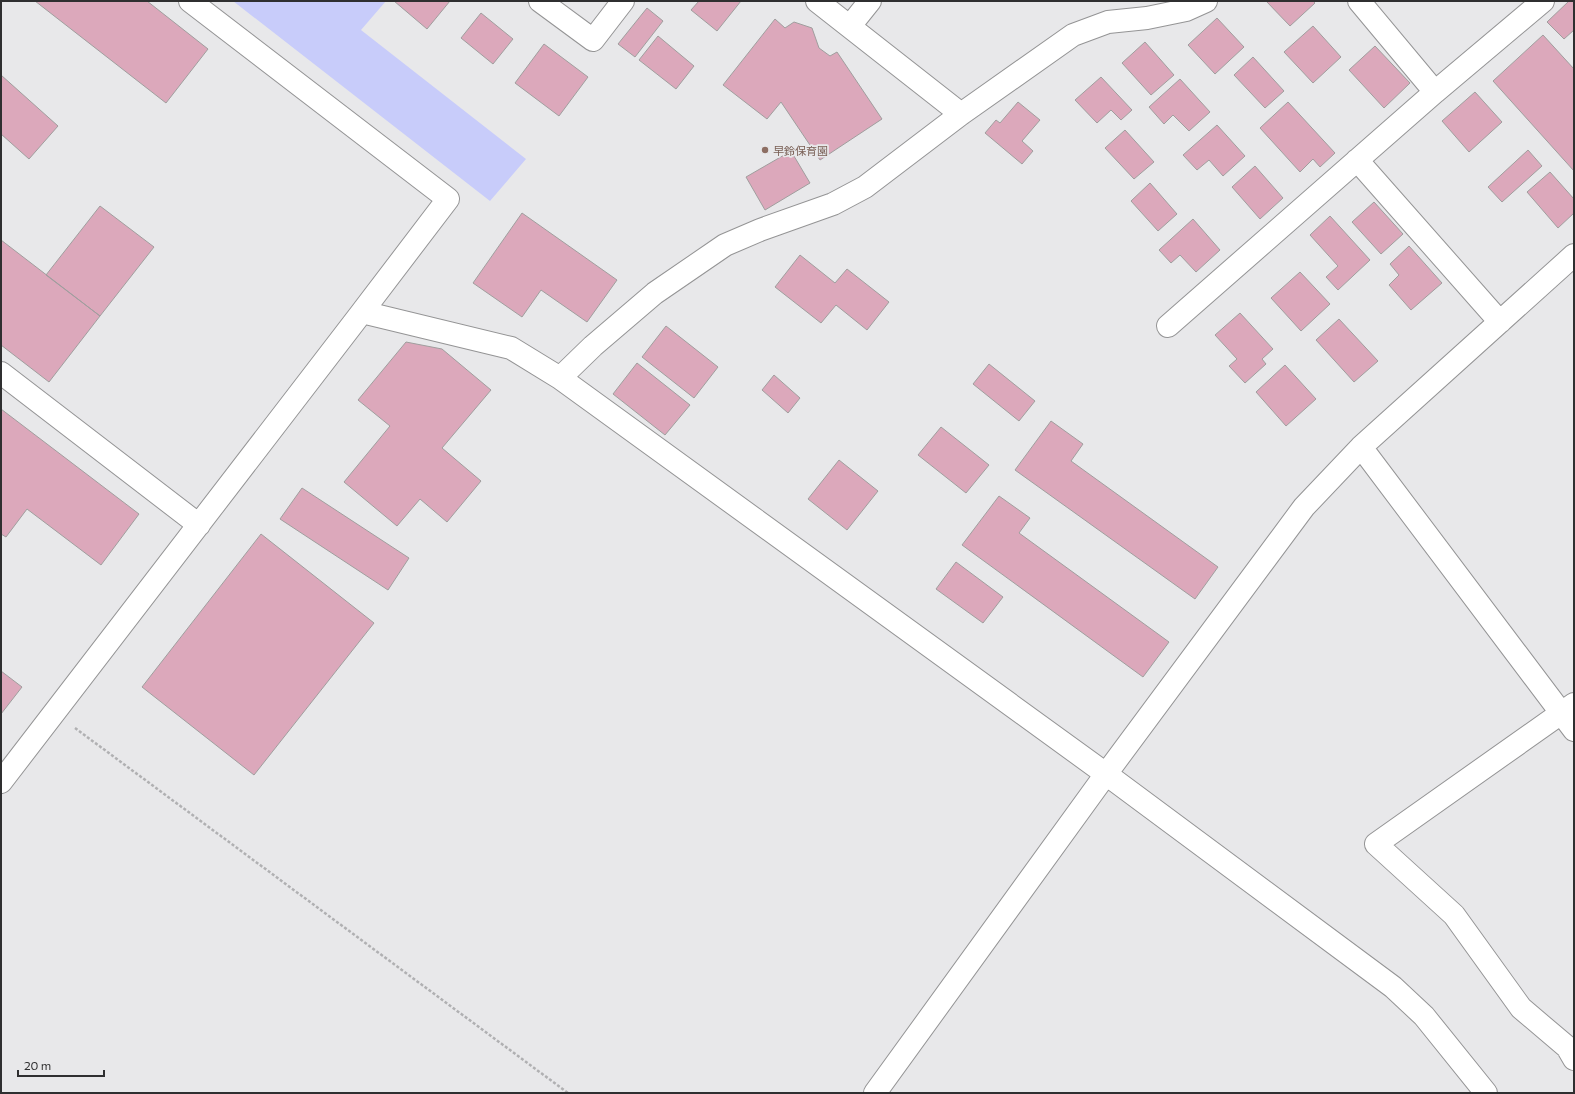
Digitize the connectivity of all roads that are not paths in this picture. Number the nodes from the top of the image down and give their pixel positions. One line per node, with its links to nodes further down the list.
1 (190, 1): 14 (street)
2 (540, 1): 3 (street)
3 (623, 1)
4 (817, 1): 9 (street)
5 (870, 1): 9 (street)
6 (1206, 1): 11 (street)
7 (1359, 1): 10 (street)
8 (1543, 1): 10 (street)
9 (850, 26): 11 (street)
10 (1435, 92): 12 (street)
11 (961, 114): 18 (street)
12 (1357, 160): 15 (street); 16 (street)
13 (1574, 255): 15 (street)
14 (362, 312): 18 (street); 20 (street)
15 (1500, 322): 19 (street)
16 (1168, 326)
17 (1, 373): 20 (street)
18 (560, 378): 22 (street)
19 (1361, 447): 21 (street); 22 (street)
20 (199, 525): 23 (street)
21 (1570, 716): 24 (street)
22 (1106, 774): 25 (street); 26 (street)
23 (1, 782)
24 (1574, 1059)
25 (875, 1093)
26 (1486, 1093)

